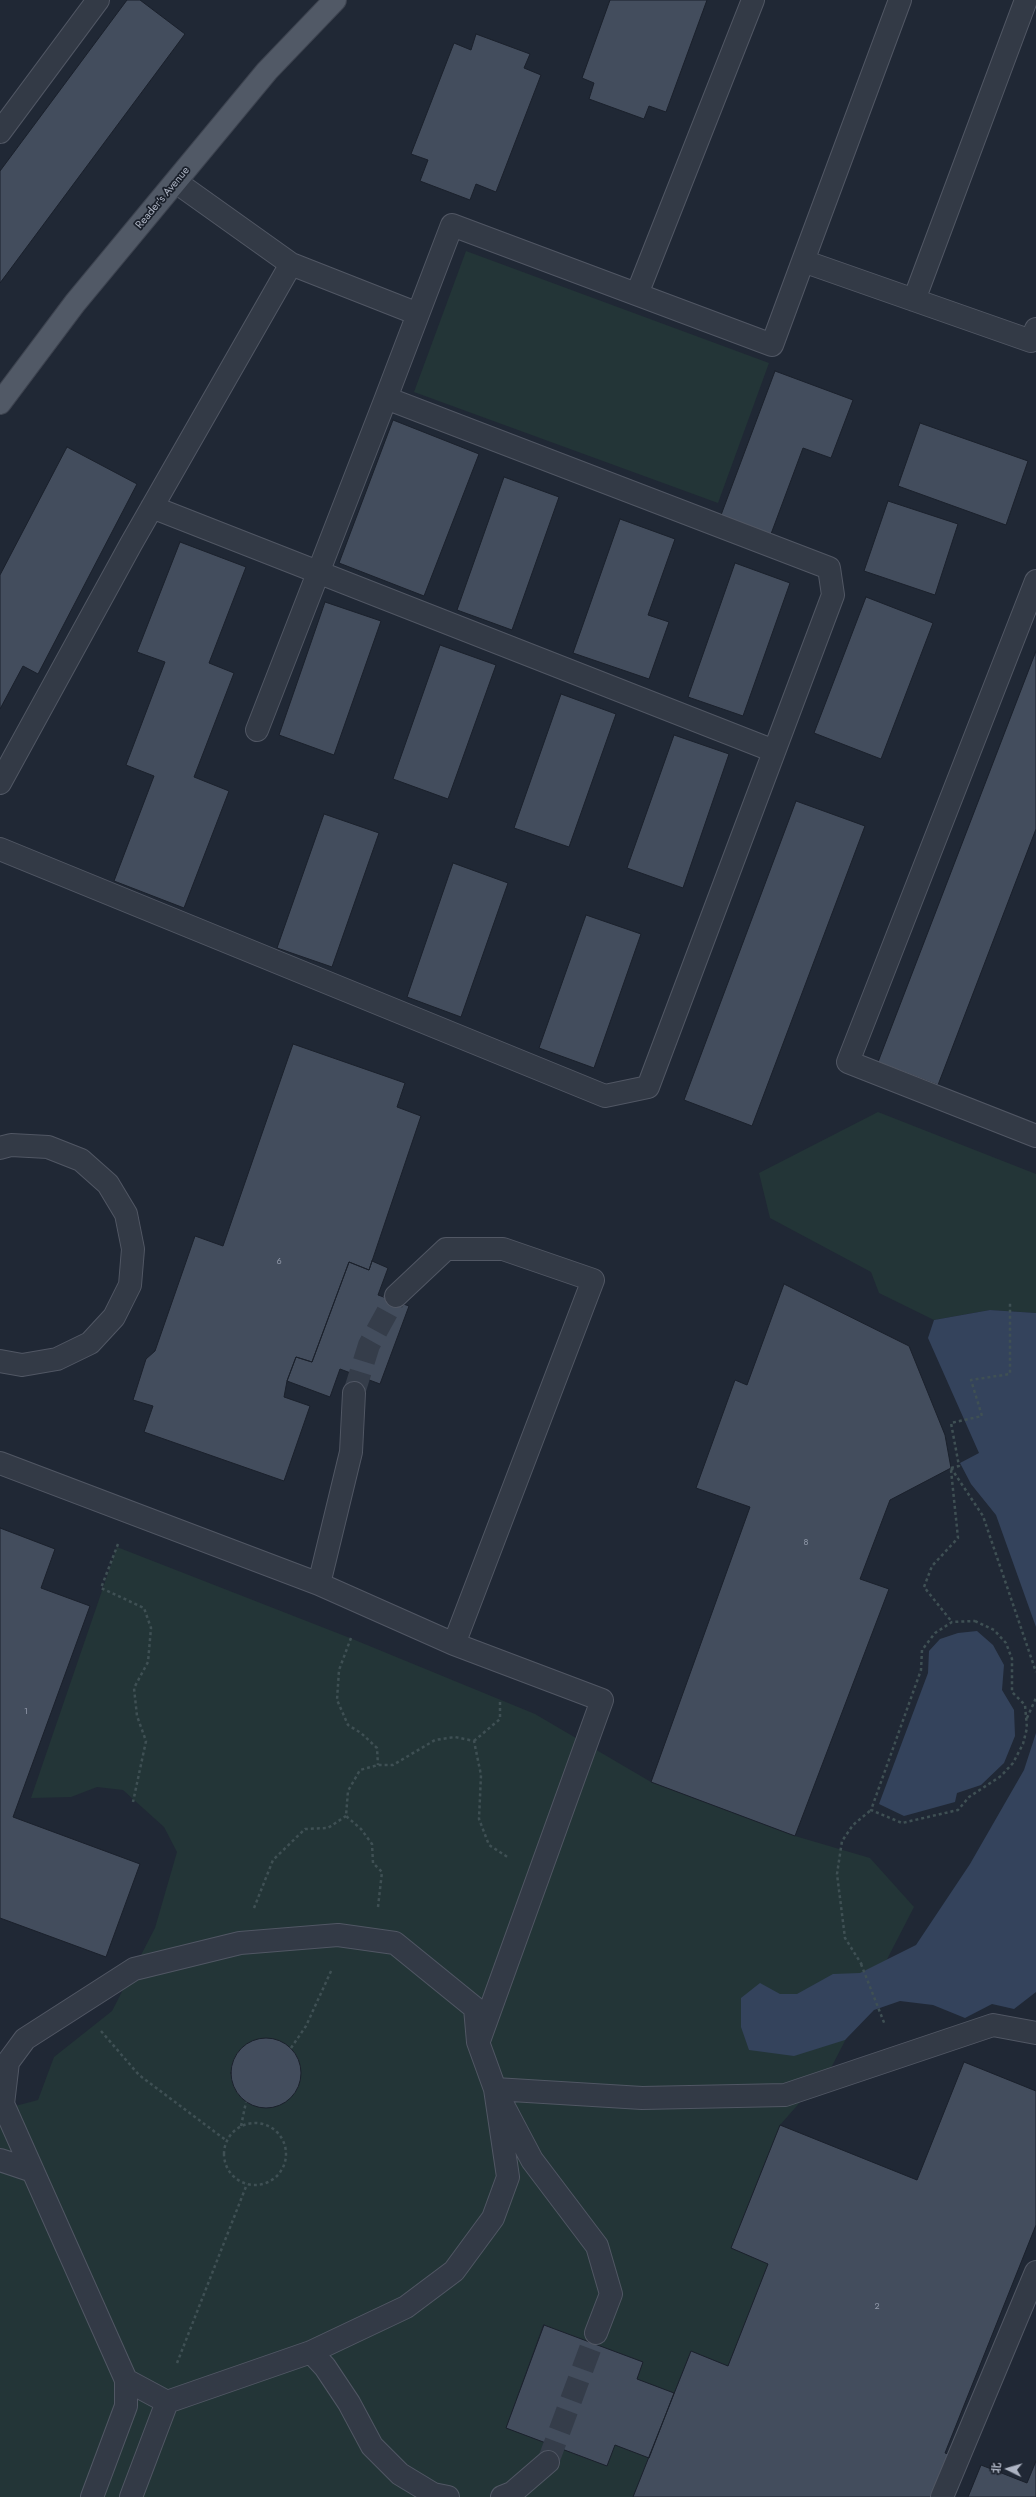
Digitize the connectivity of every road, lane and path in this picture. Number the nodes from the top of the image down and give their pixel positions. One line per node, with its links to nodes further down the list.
1 (98, 0): 6 (street)
2 (334, 0): 7 (main road, Reader's Avenue)
3 (752, 0): 10 (street)
4 (900, 0): 8 (street)
5 (1026, 0): 11 (street)
6 (0, 132)
7 (176, 182): 9 (street); 15 (main road, Reader's Avenue)
8 (803, 261): 10 (street); 11 (street)
9 (291, 264): 12 (street); 16 (street)
10 (637, 294): 12 (street)
11 (914, 300): 13 (street)
12 (418, 314): 14 (street)
13 (1036, 329)
14 (386, 398): 17 (street); 20 (street)
15 (0, 403)
16 (152, 507): 17 (street); 21 (street)
17 (318, 572): 19 (street); 20 (street)
18 (1034, 594): 23 (street)
19 (257, 730)
20 (774, 751): 22 (street)
21 (0, 783)
22 (0, 849)
23 (1036, 1136)
24 (0, 1148): 27 (street)
25 (396, 1296): 35 (street)
26 (1010, 1303): 30 (path)
27 (0, 1361)
28 (354, 1393): 32 (street)
29 (0, 1463): 31 (street)
30 (951, 1468): 33 (path); 36 (path)
31 (129, 1512): 32 (street); 42 (path)
32 (319, 1584): 35 (street)
33 (952, 1622): 39 (path); 43 (path)
34 (350, 1638): 41 (path)
35 (454, 1644): 45 (street)
36 (1036, 1672)
37 (1036, 1698): 39 (path)
38 (500, 1700): 40 (path)
39 (1026, 1718): 43 (path)
40 (474, 1741): 41 (path); 45 (path)
41 (378, 1765): 44 (path)
42 (133, 1802)
43 (871, 1810): 50 (path)
44 (346, 1816): 47 (path); 48 (path)
45 (535, 1886): 52 (street)
46 (338, 1935): 47 (street); 48 (street); 53 (path)
47 (360, 1937): 52 (street)
48 (240, 1943): 49 (street)
49 (84, 2002): 57 (path); 59 (street)
50 (887, 2029)
51 (1036, 2033): 54 (street)
52 (478, 2042): 54 (street)
53 (292, 2048)
54 (495, 2089): 62 (street); 63 (street)
55 (246, 2102): 56 (path)
56 (241, 2126): 57 (path); 60 (path)
57 (226, 2141): 60 (path)
58 (0, 2160): 59 (street)
59 (32, 2171): 64 (street)
60 (247, 2184): 65 (path)
61 (1036, 2272): 71 (street)
62 (596, 2333)
63 (311, 2352): 65 (street); 69 (street)
64 (126, 2380): 65 (street); 67 (street)
65 (166, 2402): 68 (street)
66 (548, 2462): 70 (street)
67 (92, 2497)
68 (131, 2497)
69 (448, 2497)
70 (502, 2497)
71 (942, 2497)

